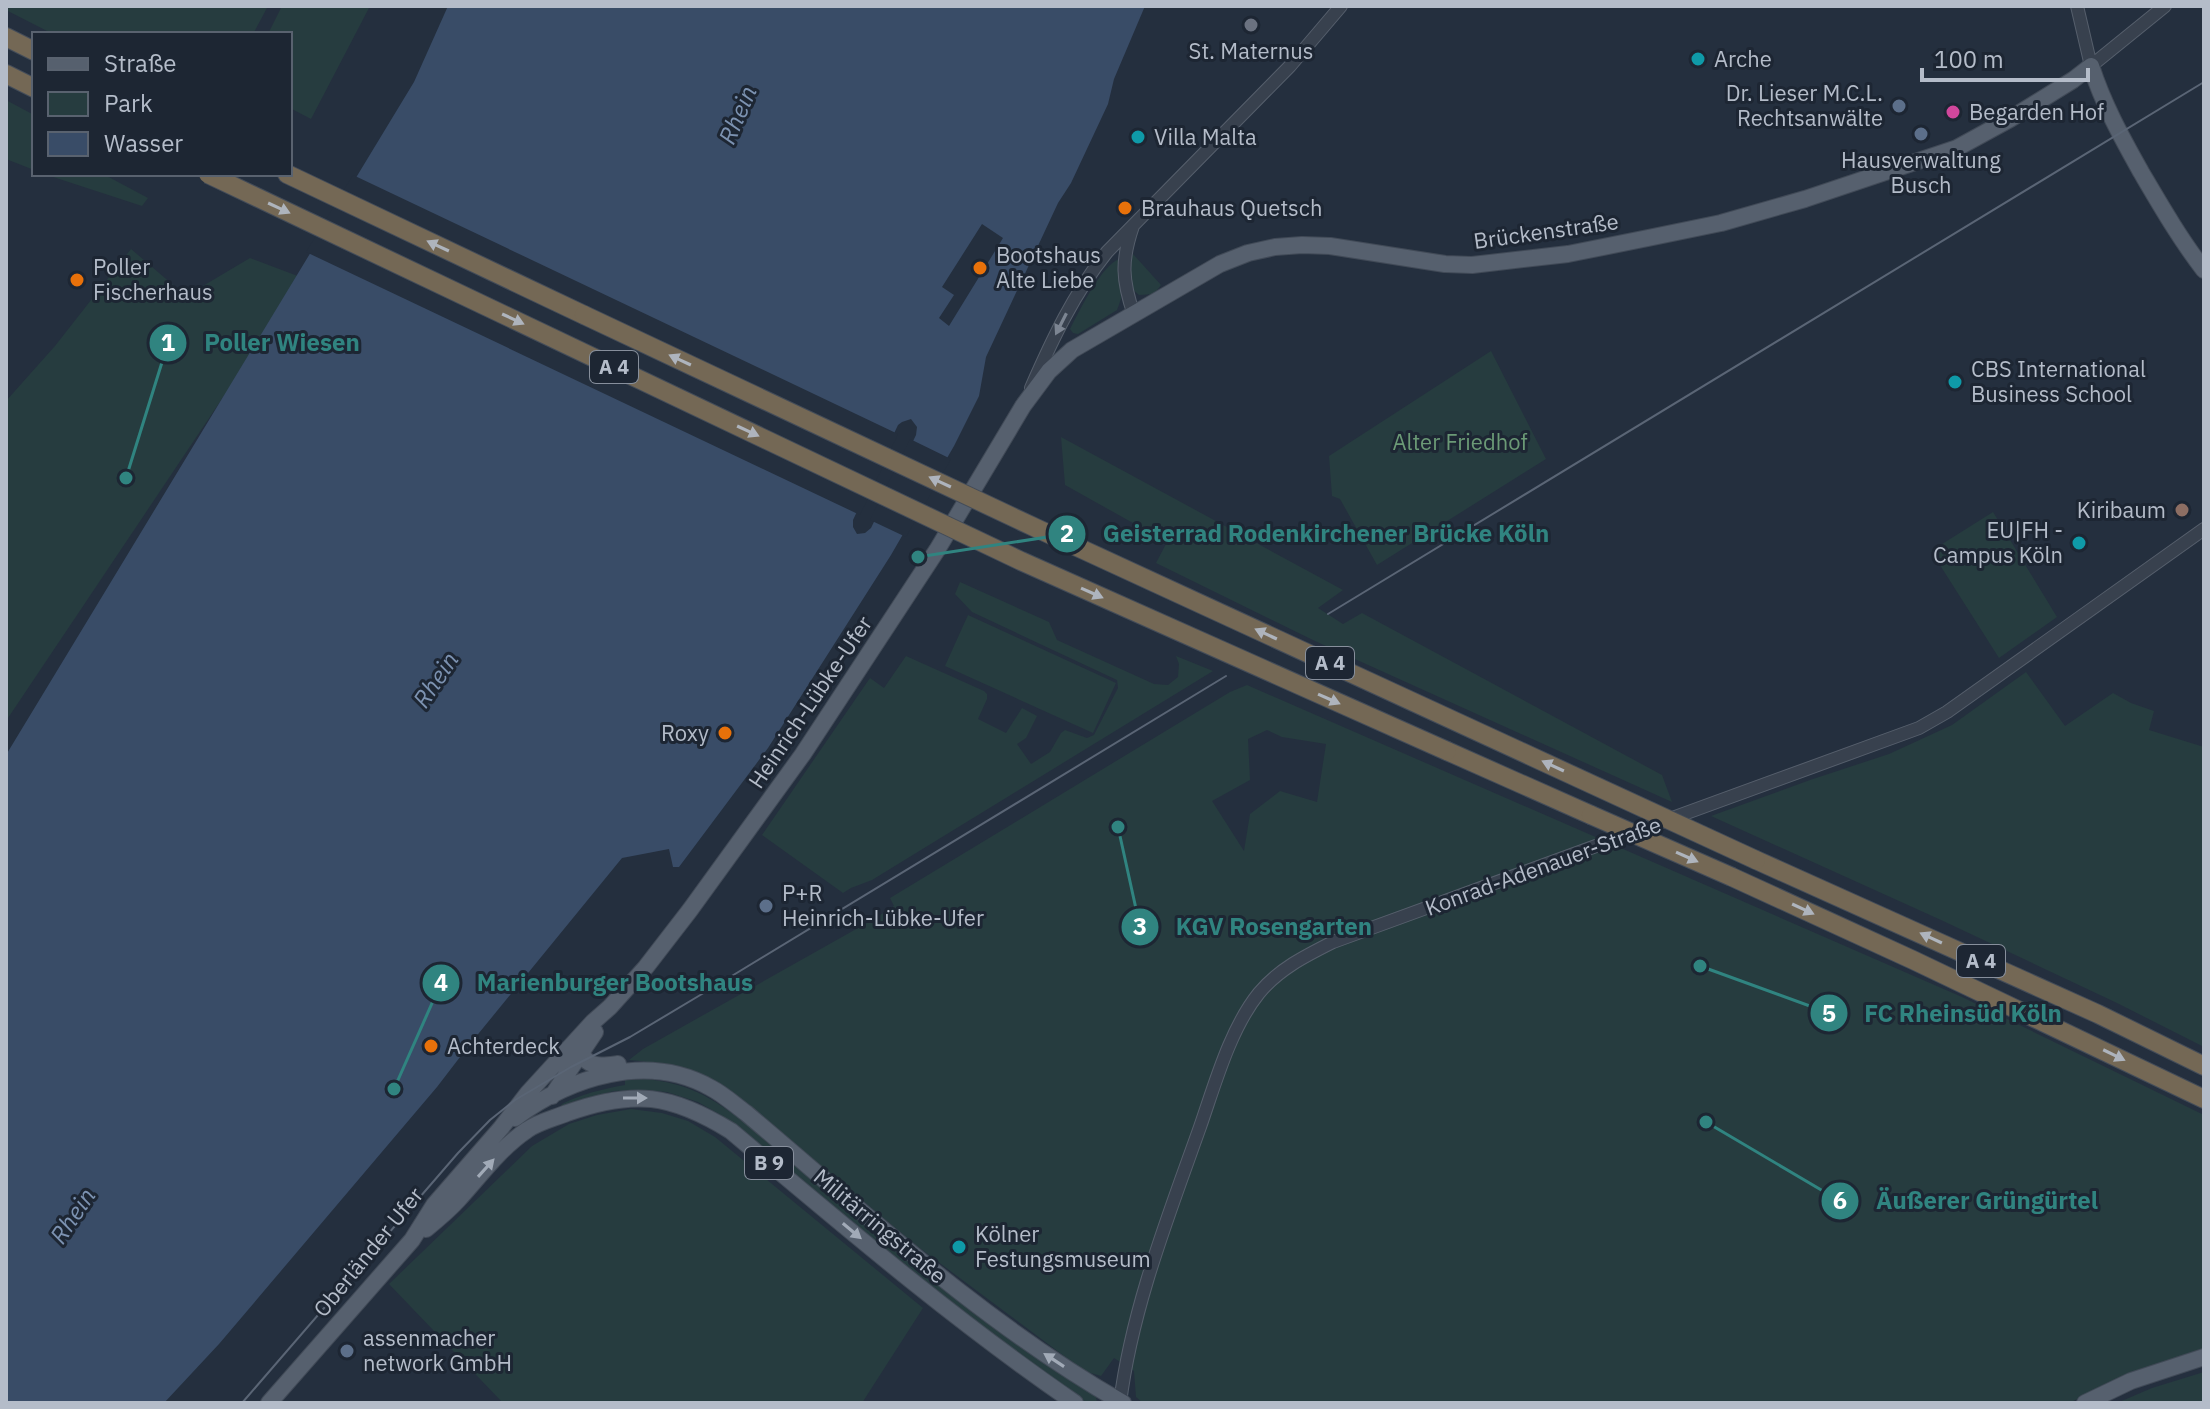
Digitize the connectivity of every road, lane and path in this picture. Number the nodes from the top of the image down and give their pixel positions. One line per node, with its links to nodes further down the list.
1 (1341, 6): 11 (street)
2 (2077, 6): 6 (street)
3 (2165, 6): 6 (street)
4 (6, 37): 5 (highway)
5 (32, 50)
6 (2091, 66): 12 (main road); 13 (main road, Brückenstraße)
7 (6, 74): 8 (highway)
8 (32, 87)
9 (212, 176): 21 (highway, A 4, one-way to 21, bridge)
10 (291, 176): 18 (highway, A 4, one-way to 10, bridge)
11 (1135, 221): 13 (street); 14 (street, one-way to 14)
12 (2204, 270)
13 (1134, 315): 14 (main road, Brückenstraße)
14 (1023, 406): 16 (main road, Heinrich-Lübke-Ufer)
15 (2204, 529): 26 (street, Konrad-Adenauer-Straße)
16 (610, 1007): 17 (main road, Heinrich-Lübke-Ufer); 22 (main road, Heinrich-Lübke-Ufer)
17 (581, 1052): 19 (main road, B 9); 20 (main road, Heinrich-Lübke-Ufer)
18 (2204, 1066)
19 (639, 1069): 20 (main road, Militärringstraße / B 9); 26 (main road, Militärringstraße / B 9, one-way to 19)
20 (551, 1097): 22 (main road, Militärringstraße / B 9); 23 (main road, Heinrich-Lübke-Ufer)
21 (2204, 1099)
22 (501, 1128): 24 (main road, Oberländer Ufer / B 9)
23 (529, 1128): 24 (main road, Militärringstraße / B 9, one-way to 23); 28 (main road, Militärringstraße / B 9, one-way to 28)
24 (412, 1240): 27 (main road, Oberländer Ufer / B 9)
25 (2204, 1357): 29 (main road)
26 (1121, 1402)
27 (269, 1403)
28 (1075, 1403)
29 (2085, 1403)

